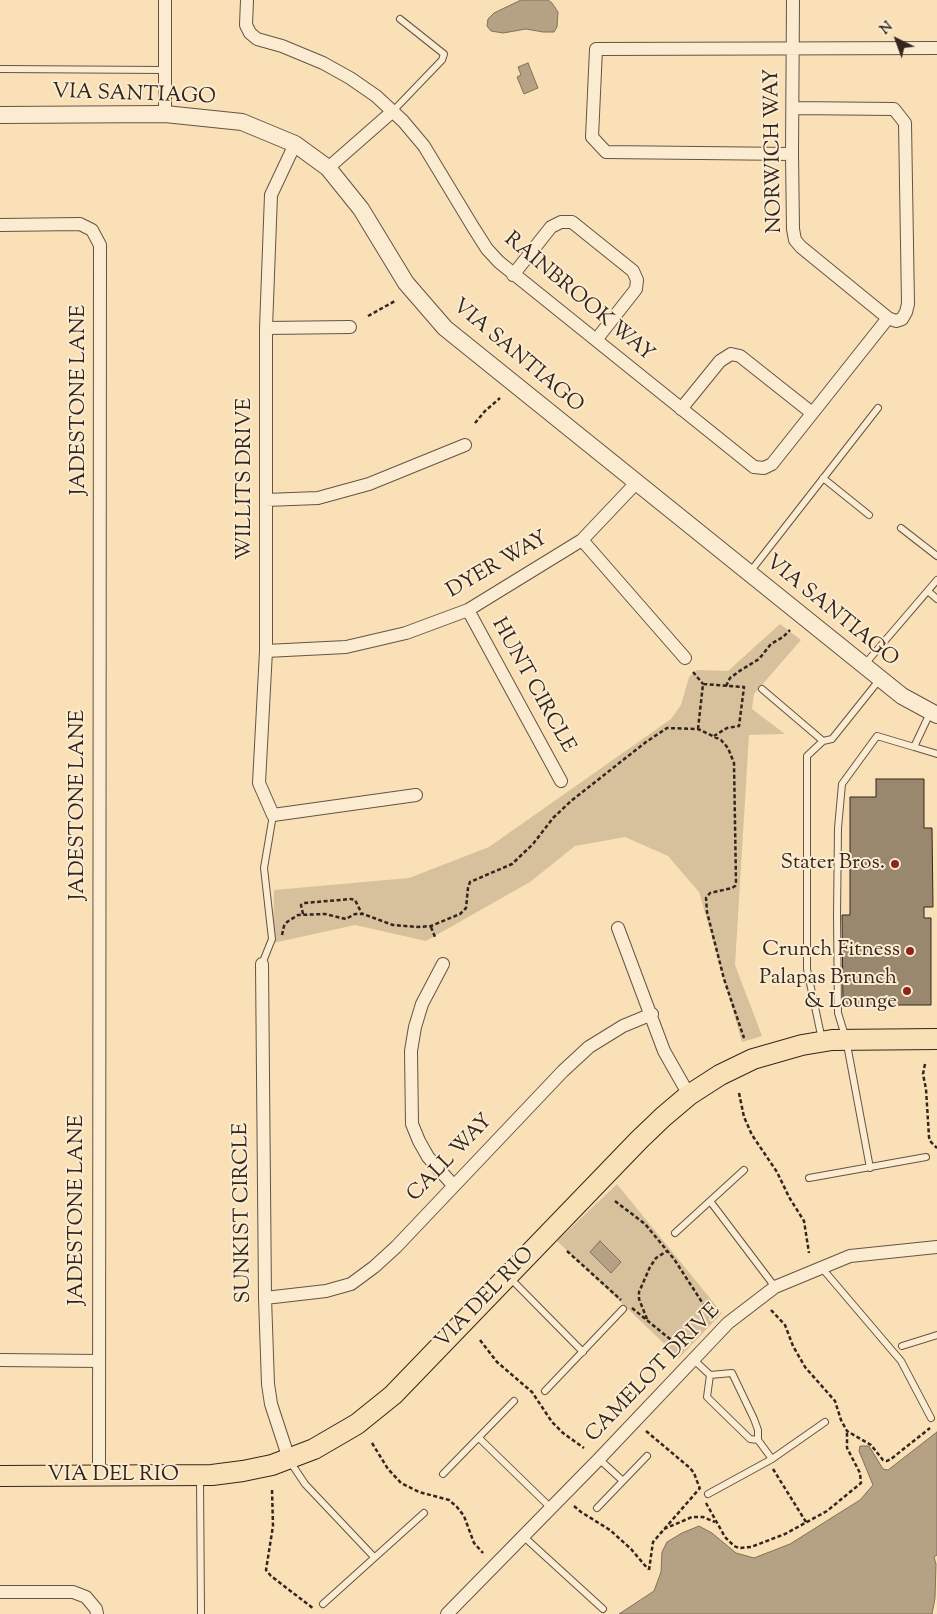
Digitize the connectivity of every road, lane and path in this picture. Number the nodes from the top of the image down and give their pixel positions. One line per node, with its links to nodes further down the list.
1 (165, 0): 8 (street)
2 (247, 0): 10 (street, RAINBROOK WAY)
3 (793, 0): 5 (street, NORWICH WAY)
4 (400, 19): 10 (lane)
5 (793, 48): 6 (street); 9 (street, NORWICH WAY); 14 (street)
6 (937, 48)
7 (0, 70): 8 (lane)
8 (165, 70): 11 (street)
9 (793, 108): 14 (street, NORWICH WAY); 20 (street)
10 (393, 111): 15 (street); 17 (street, RAINBROOK WAY)
11 (165, 114): 12 (street, VIA SANTIAGO); 13 (street, VIA SANTIAGO)
12 (0, 115)
13 (295, 144): 15 (street, VIA SANTIAGO); 22 (street, WILLITS DRIVE)
14 (792, 154): 20 (street, NORWICH WAY)
15 (328, 168): 31 (street, VIA SANTIAGO)
16 (0, 224): 104 (street, JADESTONE LANE)
17 (513, 275): 23 (street, RAINBROOK WAY); 23 (street)
18 (395, 301): 19 (path)
19 (368, 316)
20 (888, 318): 27 (street)
21 (350, 327): 22 (street)
22 (266, 328): 32 (street, WILLITS DRIVE)
23 (596, 340): 26 (street, RAINBROOK WAY)
24 (500, 398): 28 (path)
25 (878, 408): 30 (lane)
26 (681, 409): 27 (street); 27 (street, RAINBROOK WAY)
27 (812, 413)
28 (475, 423)
29 (464, 445): 32 (street)
30 (824, 478): 33 (lane); 37 (lane)
31 (636, 482): 35 (street, DYER WAY); 37 (street, VIA SANTIAGO)
32 (266, 500): 43 (street, WILLITS DRIVE)
33 (869, 515)
34 (901, 528): 36 (lane)
35 (582, 540): 41 (street, DYER WAY); 44 (street)
36 (937, 556)
37 (749, 573): 45 (street, VIA SANTIAGO)
38 (937, 580): 39 (lane)
39 (928, 591): 40 (lane); 45 (lane)
40 (937, 599)
41 (468, 610): 43 (street, DYER WAY); 57 (street, HUNT CIRCLE)
42 (790, 630): 49 (path)
43 (266, 651): 61 (street, WILLITS DRIVE)
44 (685, 658)
45 (864, 665): 47 (street, VIA SANTIAGO)
46 (693, 672): 48 (path)
47 (880, 679): 51 (street, VIA SANTIAGO); 54 (lane)
48 (703, 684): 49 (path); 52 (path)
49 (726, 686): 53 (path)
50 (762, 689): 54 (lane)
51 (934, 714): 55 (lane)
52 (698, 729): 53 (path); 60 (path)
53 (714, 736): 71 (path)
54 (823, 741): 74 (lane)
55 (914, 747): 56 (lane); 73 (lane)
56 (937, 754)
57 (561, 781)
58 (573, 793): 60 (path)
59 (416, 795): 61 (street)
60 (576, 797): 64 (path)
61 (273, 815): 68 (lane)
62 (303, 914): 63 (path); 63 (path); 67 (path)
63 (362, 914): 64 (path)
64 (431, 926): 66 (path)
65 (618, 928): 70 (street)
66 (435, 937)
67 (281, 938)
68 (262, 964): 93 (street, SUNKIST CIRCLE)
69 (443, 964): 83 (street)
70 (652, 1014): 77 (street); 83 (street, CALL WAY)
71 (744, 1038)
72 (937, 1039): 73 (main road, VIA DEL RIO)
73 (846, 1040): 74 (main road, VIA DEL RIO); 80 (lane)
74 (822, 1041): 77 (main road, VIA DEL RIO)
75 (924, 1064): 78 (path)
76 (739, 1093): 89 (path)
77 (689, 1095): 91 (main road, VIA DEL RIO)
78 (937, 1148)
79 (926, 1157): 80 (lane)
80 (870, 1168): 82 (lane)
81 (744, 1170): 85 (lane)
82 (809, 1178)
83 (453, 1185): 93 (street, CALL WAY)
84 (615, 1201): 88 (path)
85 (710, 1201): 86 (lane); 92 (lane)
86 (675, 1233)
87 (937, 1247): 90 (street, CAMELOT DRIVE)
88 (667, 1251): 96 (path); 97 (path)
89 (809, 1253)
90 (821, 1267): 92 (street, CAMELOT DRIVE); 108 (lane)
91 (508, 1276): 101 (lane); 118 (main road, VIA DEL RIO)
92 (775, 1287): 102 (street, CAMELOT DRIVE)
93 (265, 1298): 118 (street, SUNKIST CIRCLE)
94 (623, 1309): 101 (lane)
95 (771, 1310): 112 (path)
96 (711, 1316)
97 (648, 1320)
98 (937, 1335): 100 (lane)
99 (480, 1340): 116 (path)
100 (902, 1346)
101 (583, 1352): 106 (lane)
102 (693, 1359): 105 (lane); 119 (street, CAMELOT DRIVE)
103 (0, 1360): 104 (street)
104 (98, 1361): 123 (street, JADESTONE LANE)
105 (710, 1375): 114 (lane); 114 (lane)
106 (545, 1391)
107 (514, 1401): 113 (lane)
108 (931, 1418)
109 (824, 1422): 120 (lane)
110 (932, 1425): 112 (path)
111 (646, 1431): 126 (path)
112 (847, 1431): 135 (path)
113 (479, 1438): 121 (lane); 132 (lane)
114 (758, 1440): 120 (lane)
115 (372, 1444): 139 (path)
116 (584, 1448)
117 (647, 1456): 125 (lane)
118 (289, 1459): 124 (main road, VIA DEL RIO); 140 (lane)
119 (599, 1459): 125 (lane); 132 (street, CAMELOT DRIVE)
120 (770, 1460): 129 (lane); 135 (path)
121 (443, 1474)
122 (0, 1476): 123 (main road, VIA DEL RIO)
123 (99, 1476): 124 (main road, VIA DEL RIO)
124 (200, 1476): 146 (lane)
125 (622, 1481): 133 (lane)
126 (700, 1488): 128 (path); 137 (path)
127 (272, 1490): 144 (path)
128 (701, 1493)
129 (708, 1494)
130 (705, 1501): 136 (path)
131 (574, 1506): 137 (path)
132 (551, 1508): 138 (street, CAMELOT DRIVE)
133 (597, 1508)
134 (424, 1513): 140 (lane)
135 (806, 1522): 136 (path)
136 (717, 1523): 137 (path)
137 (662, 1530)
138 (523, 1536): 143 (lane); 147 (street, CAMELOT DRIVE)
139 (483, 1553)
140 (374, 1557): 142 (lane)
141 (0, 1592): 145 (street)
142 (323, 1604)
143 (603, 1609)
144 (316, 1610)
145 (97, 1614)
146 (201, 1614)
147 (447, 1614)

